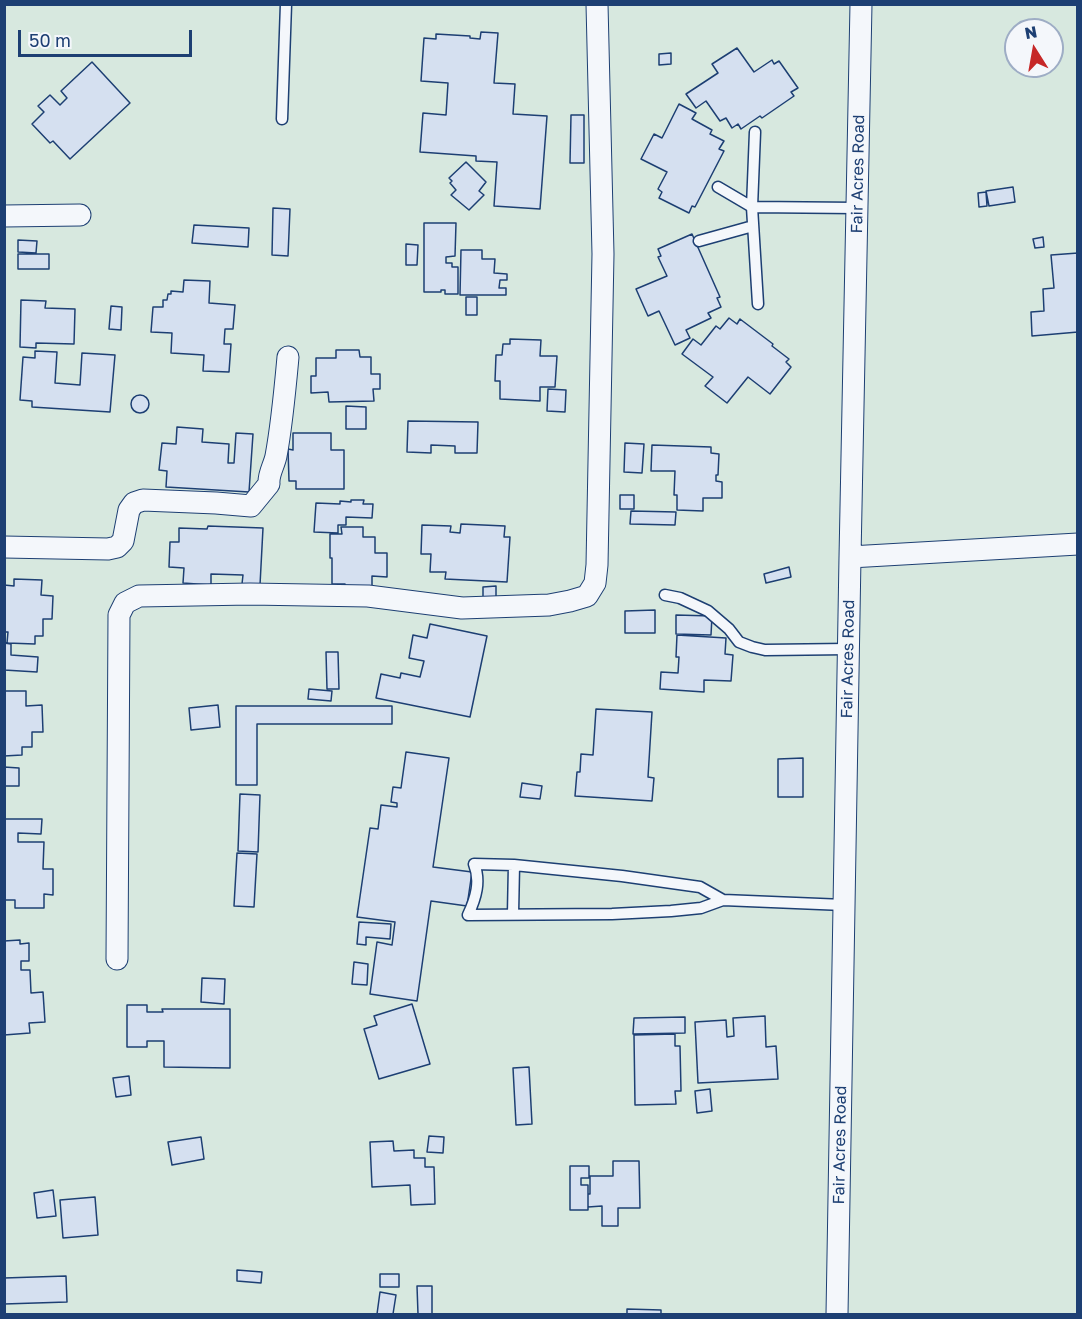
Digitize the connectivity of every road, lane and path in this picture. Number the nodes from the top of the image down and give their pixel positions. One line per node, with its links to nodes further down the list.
1 (286, 4): 4 (lane)
2 (597, 4): 24 (street)
3 (861, 4): 8 (street, Fair Acres Road)
4 (282, 119)
5 (755, 132): 7 (lane)
6 (718, 187): 7 (lane)
7 (752, 207): 8 (lane); 11 (lane)
8 (857, 208): 17 (street, Fair Acres Road)
9 (80, 215): 10 (street)
10 (4, 216)
11 (753, 226): 12 (lane); 13 (lane)
12 (699, 241)
13 (758, 304)
14 (288, 357): 16 (street)
15 (1077, 544): 17 (street)
16 (4, 547)
17 (850, 556): 19 (street, Fair Acres Road)
18 (665, 595): 19 (lane)
19 (848, 649): 22 (street, Fair Acres Road)
20 (514, 865): 21 (lane); 23 (lane); 23 (lane)
21 (723, 900): 22 (lane); 23 (lane)
22 (844, 905): 25 (street, Fair Acres Road)
23 (513, 914)
24 (117, 959)
25 (837, 1314)

